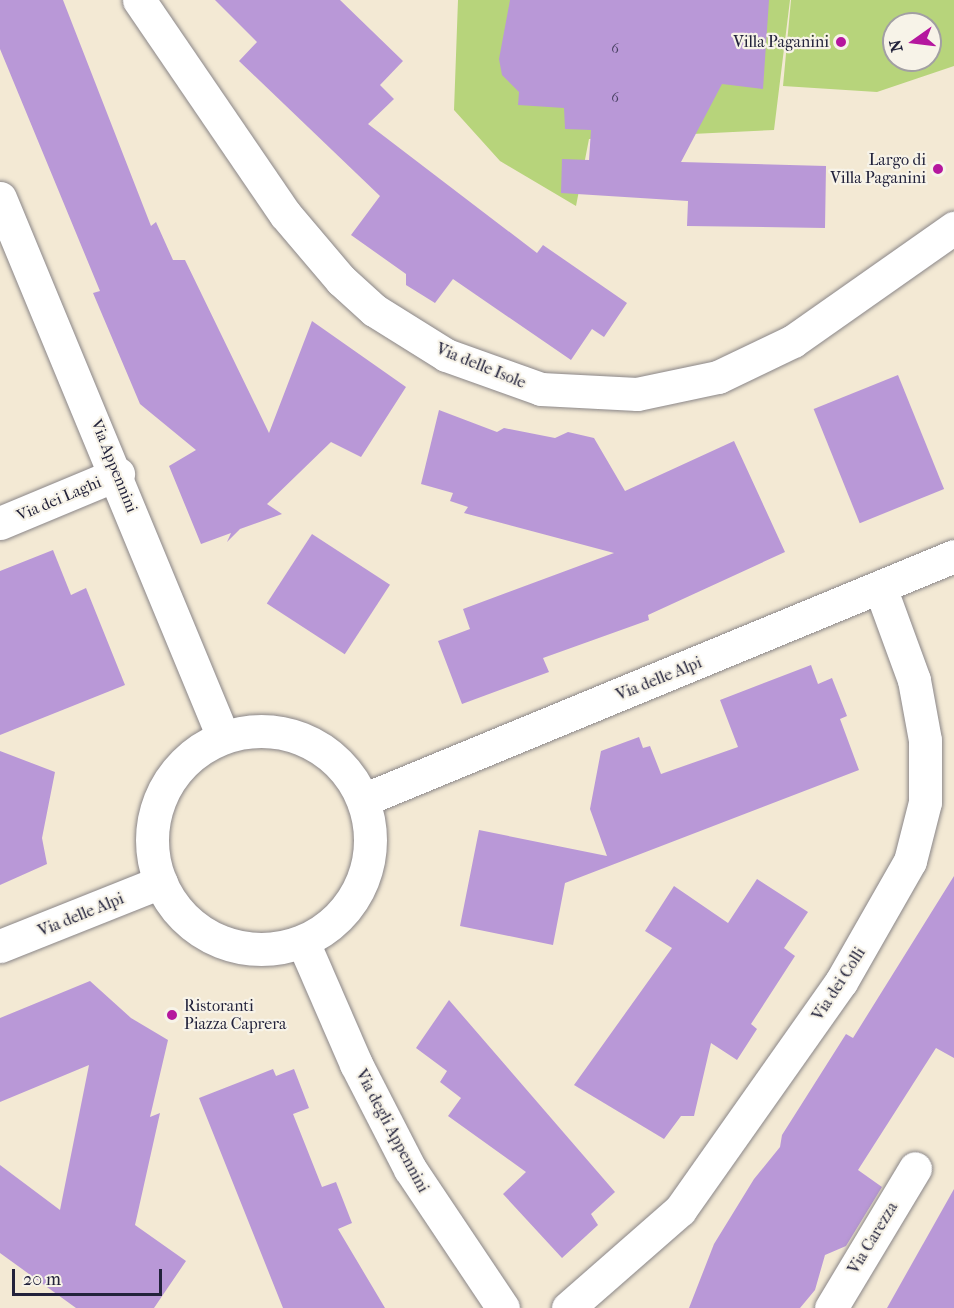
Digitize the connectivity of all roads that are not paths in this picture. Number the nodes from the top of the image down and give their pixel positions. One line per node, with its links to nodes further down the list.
1 (138, 0): 3 (street, Via delle Isole)
2 (0, 198): 4 (street, Via Appennini)
3 (954, 228)
4 (118, 474): 5 (street, Via dei Laghi); 8 (street, Via Appennini)
5 (0, 524)
6 (954, 556): 7 (street, Via delle Alpi)
7 (880, 587): 9 (street, Via delle Alpi); 15 (street, Via dei Colli)
8 (224, 737): 9 (street); 10 (street)
9 (363, 800): 11 (street)
10 (160, 882): 11 (street); 12 (street, Via delle Alpi)
11 (303, 942): 14 (street, Via degli Appennini)
12 (0, 946)
13 (915, 1168): 16 (street, Via Carezza)
14 (503, 1308)
15 (568, 1308)
16 (831, 1308)

